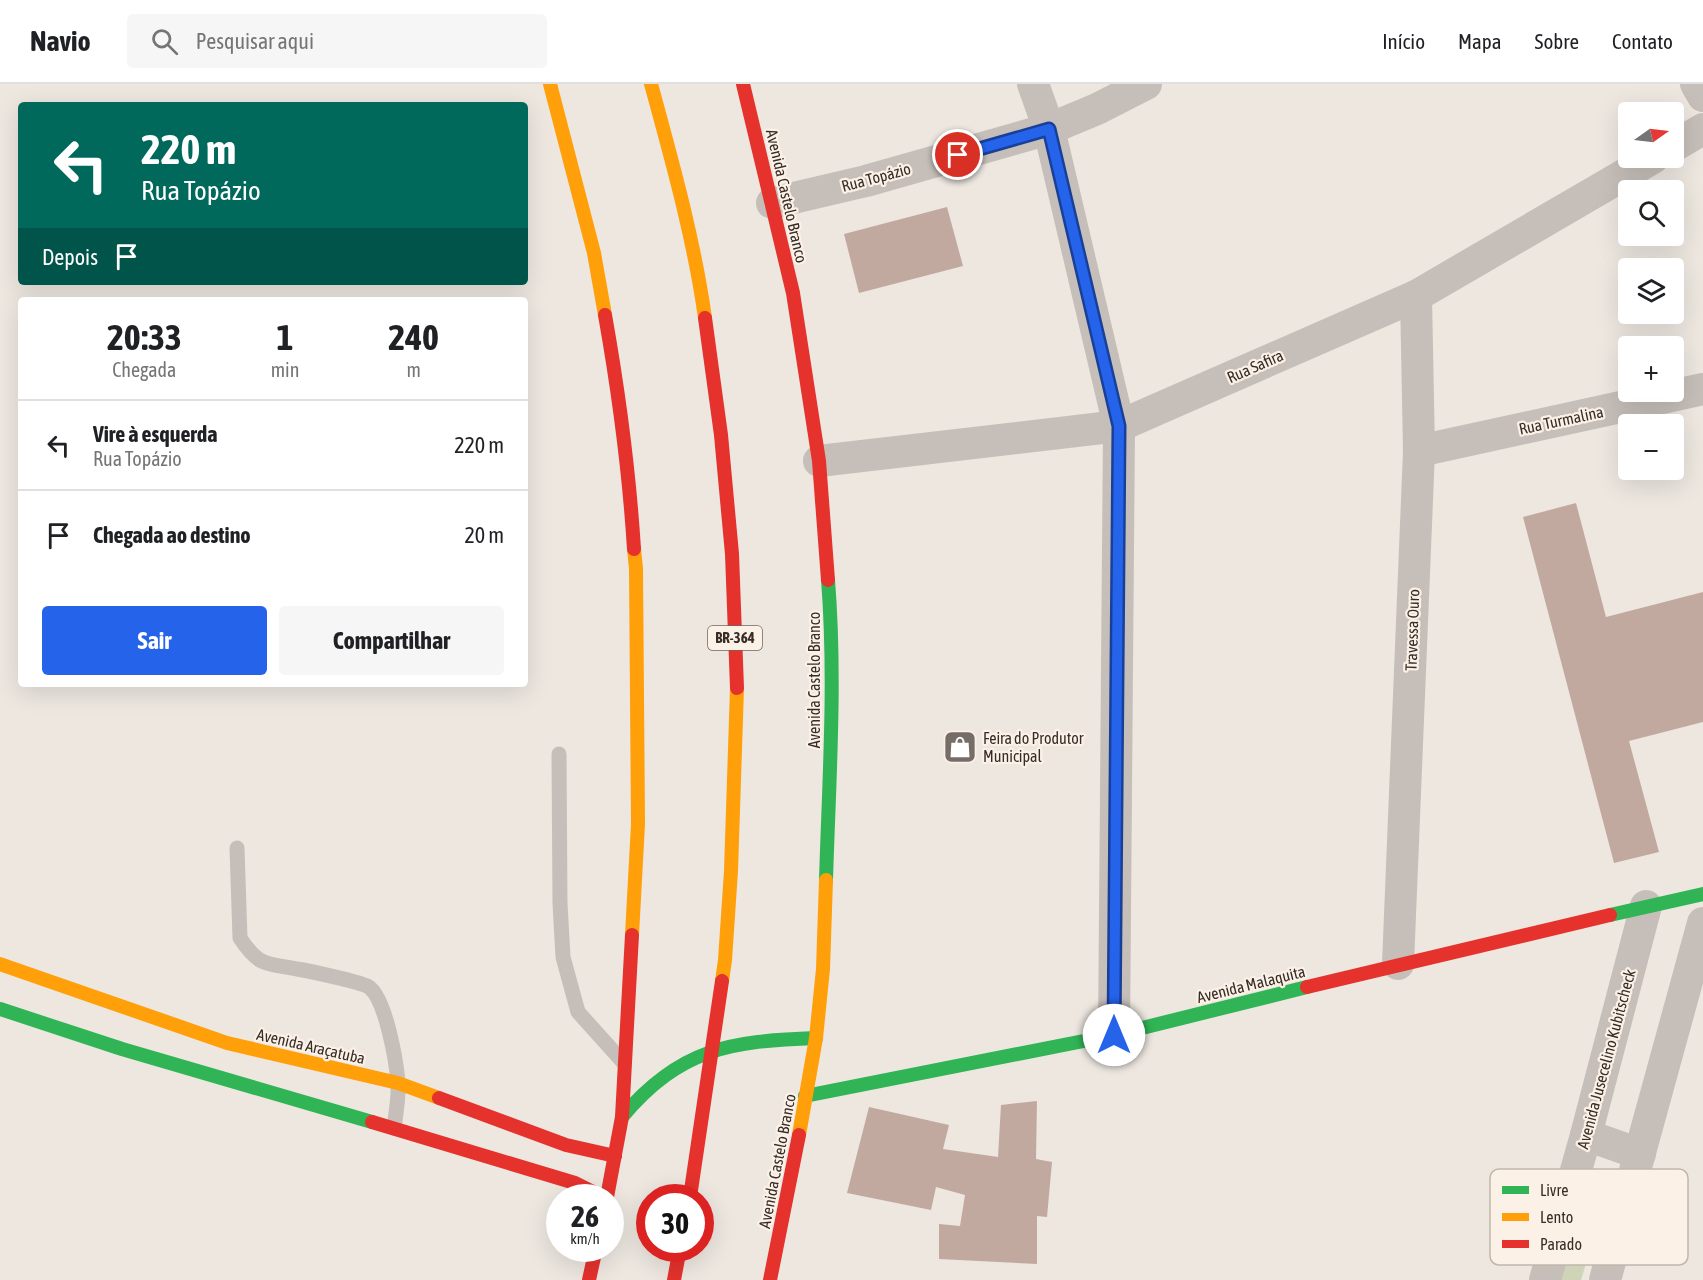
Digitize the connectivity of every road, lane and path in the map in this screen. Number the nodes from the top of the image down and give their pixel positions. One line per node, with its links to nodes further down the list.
1 (550, 84): 29 (main road)
2 (651, 84): 28 (main road, BR-364)
3 (744, 84): 12 (main road, Avenida Castelo Branco)
4 (1033, 84): 8 (street)
5 (1146, 84): 8 (street, Rua Topázio)
6 (1696, 84): 7 (street)
7 (1703, 96)
8 (1049, 129): 12 (street, Rua Topázio); 15 (street)
9 (1703, 129): 10 (street)
10 (1684, 140)
11 (1636, 168): 13 (street, Rua Safira)
12 (772, 203): 17 (main road, Avenida Castelo Branco)
13 (1416, 296): 15 (street, Rua Safira); 16 (street, Travessa Ouro)
14 (1703, 389): 16 (street, Rua Turmalina)
15 (1119, 426): 17 (street, Rua Safira); 26 (street)
16 (1419, 451): 24 (street, Travessa Ouro)
17 (819, 461): 27 (main road, Avenida Castelo Branco)
18 (559, 754): 29 (lane)
19 (237, 848): 30 (lane)
20 (1703, 894): 21 (main road, Avenida Malaquita)
21 (1646, 906): 24 (main road, Avenida Malaquita); 34 (street, Avenida Jusecelino Kubitscheck)
22 (1703, 923): 35 (street)
23 (0, 964): 30 (main road, Avenida Araçatuba)
24 (1398, 964): 26 (main road, Avenida Malaquita)
25 (0, 1009): 33 (main road)
26 (1114, 1035): 31 (main road, Avenida Malaquita)
27 (816, 1038): 28 (main road); 31 (main road, Avenida Castelo Branco)
28 (712, 1052): 32 (main road); 41 (main road, BR-364)
29 (625, 1064): 32 (main road)
30 (398, 1083): 33 (lane); 36 (main road, Avenida Araçatuba)
31 (806, 1096): 48 (main road, Avenida Castelo Branco)
32 (622, 1116): 36 (main road)
33 (394, 1128): 39 (main road)
34 (1586, 1136): 35 (street); 37 (street, Avenida Jusecelino Kubitscheck)
35 (1640, 1154): 38 (street)
36 (615, 1156): 40 (main road)
37 (1577, 1169)
38 (1636, 1169)
39 (577, 1184)
40 (610, 1184)
41 (692, 1184)
42 (593, 1262): 46 (main road)
43 (677, 1262): 47 (main road)
44 (1549, 1265): 49 (street, Avenida Jusecelino Kubitscheck)
45 (1609, 1265): 50 (street)
46 (589, 1280)
47 (674, 1280)
48 (770, 1280)
49 (1545, 1280)
50 (1605, 1280)

